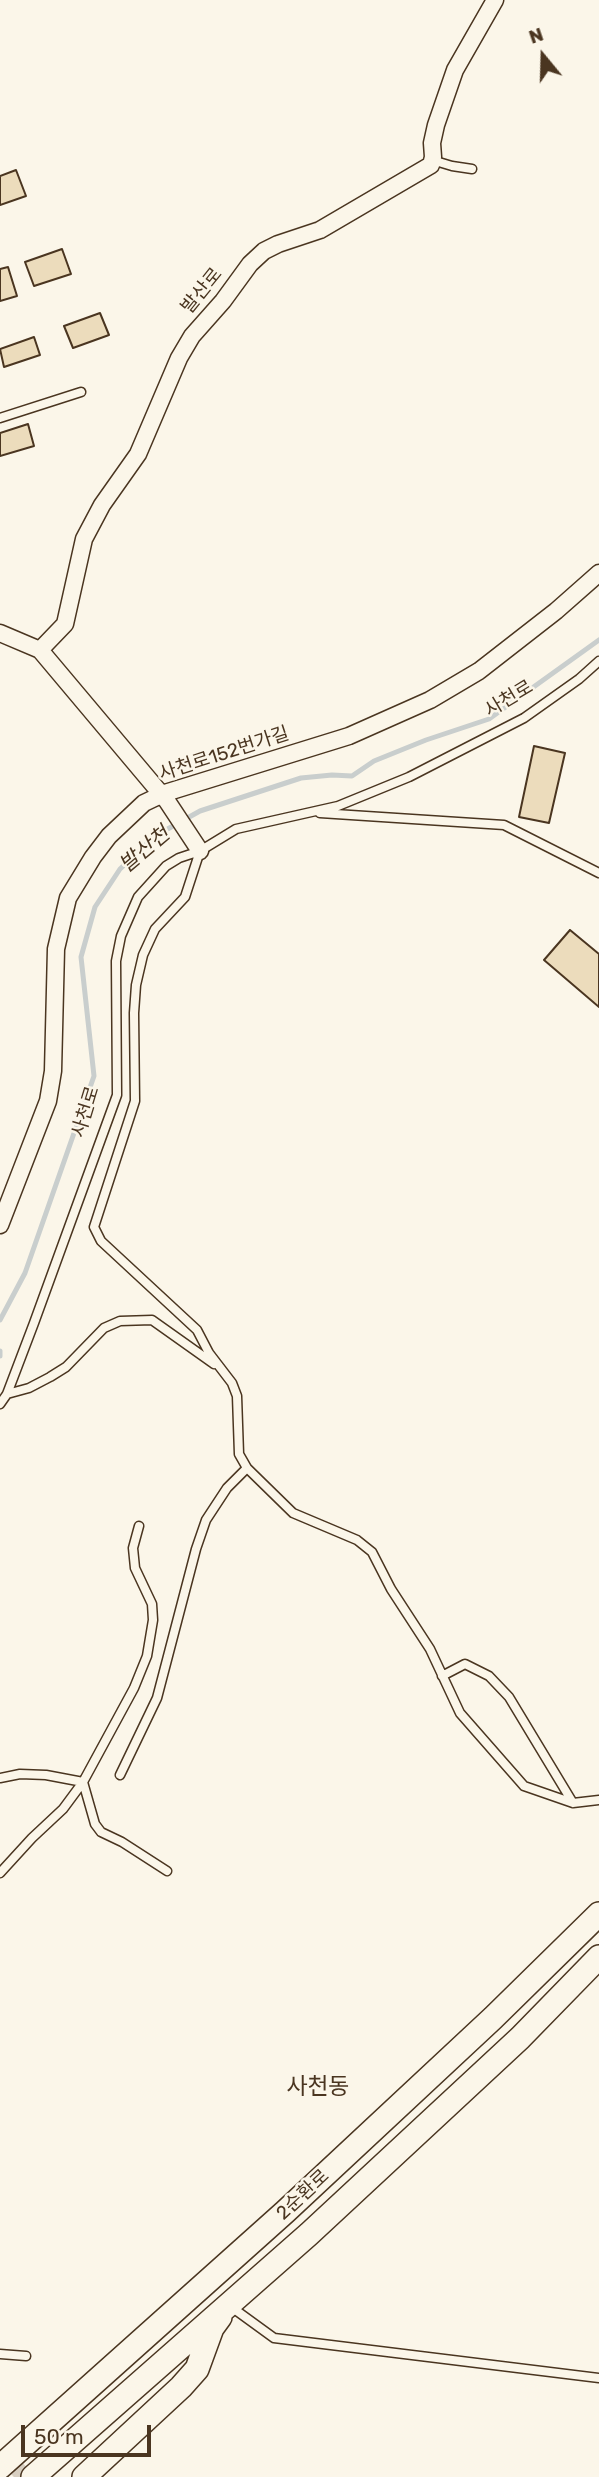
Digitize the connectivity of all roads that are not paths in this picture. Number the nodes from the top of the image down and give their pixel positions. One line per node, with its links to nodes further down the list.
1 (495, 0): 2 (street)
2 (432, 160): 3 (lane); 8 (street, 발산로)
3 (472, 169)
4 (81, 392): 5 (lane)
5 (0, 418)
6 (599, 573): 10 (street, 사천로152번가길)
7 (0, 633): 8 (street)
8 (40, 650): 10 (street)
9 (599, 661): 11 (lane, 사천로)
10 (165, 798): 12 (street); 14 (street, 사천로152번가길)
11 (309, 812): 12 (lane, 사천로); 13 (lane)
12 (197, 846): 15 (lane); 16 (lane, 사천로)
13 (599, 873)
14 (0, 1225)
15 (221, 1368): 16 (lane); 18 (lane)
16 (7, 1394): 17 (lane, 사천로)
17 (0, 1404)
18 (247, 1468): 20 (lane); 21 (lane)
19 (139, 1526): 23 (lane)
20 (442, 1676): 25 (lane); 25 (lane)
21 (120, 1775)
22 (0, 1778): 23 (lane)
23 (83, 1782): 26 (lane); 27 (lane)
24 (599, 1800): 25 (lane)
25 (573, 1804)
26 (167, 1871)
27 (0, 1873)
28 (599, 1914): 34 (street, 2순환로)
29 (599, 1957): 30 (street, 2순환로)
30 (229, 2305): 33 (lane); 35 (street, 2순환로); 36 (street)
31 (0, 2354): 32 (lane)
32 (26, 2356)
33 (599, 2378)
34 (0, 2468)
35 (33, 2477)
36 (84, 2477)

